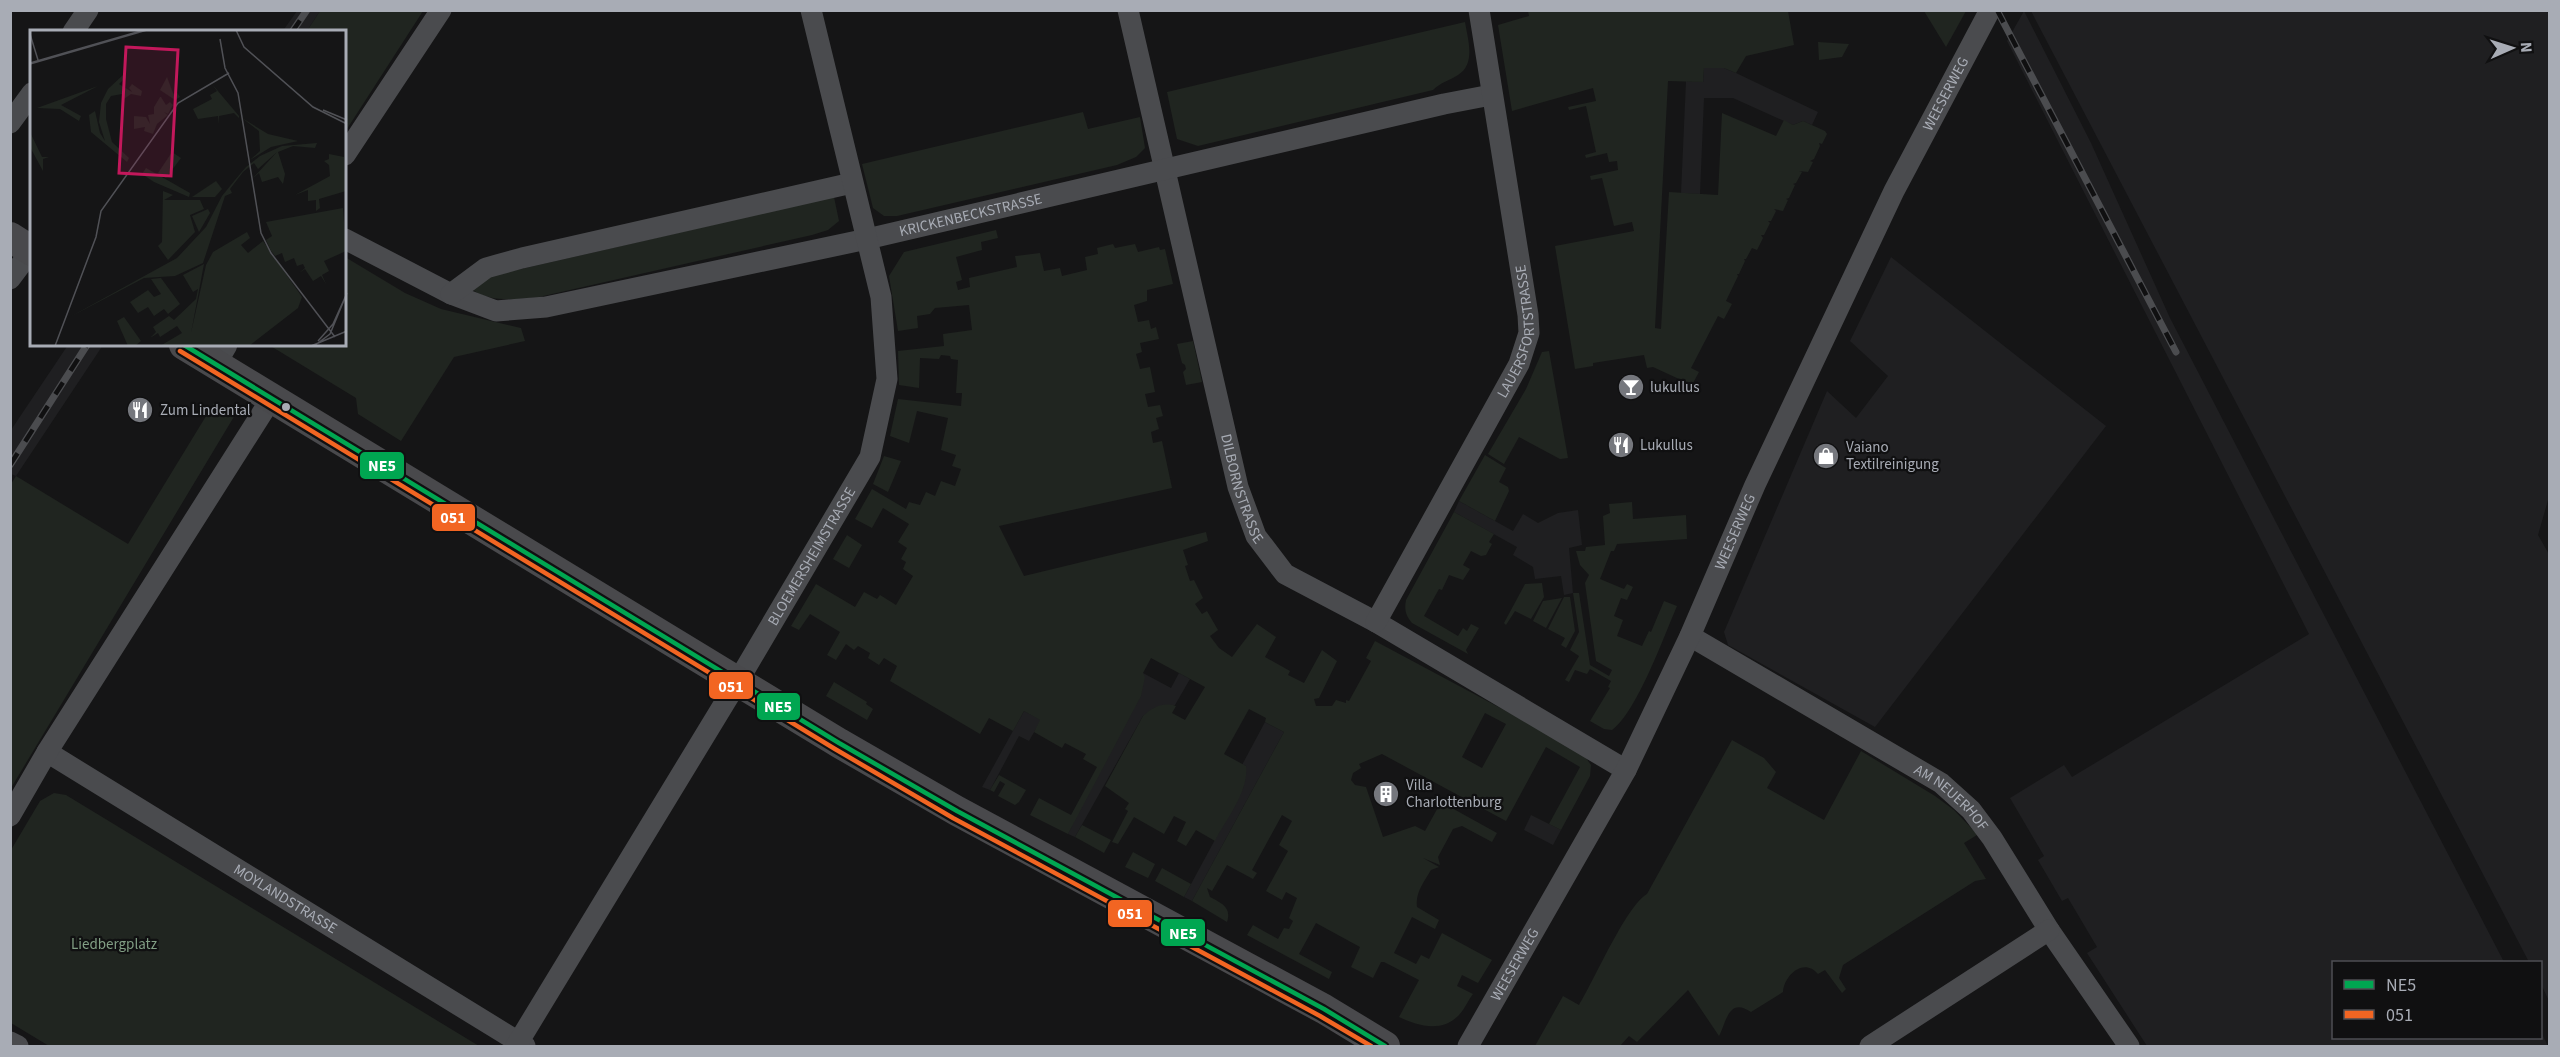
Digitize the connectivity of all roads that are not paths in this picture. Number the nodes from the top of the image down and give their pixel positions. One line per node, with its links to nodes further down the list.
1 (88, 10): 7 (street)
2 (441, 10): 11 (street)
3 (811, 10): 13 (street, BLOEMERSHEIMSTRASSE)
4 (1128, 10): 12 (street, DILBORNSTRASSE)
5 (1479, 10): 9 (street, LAUERSFORTSTRASSE)
6 (1990, 10): 25 (street, WEESERWEG)
7 (74, 30)
8 (30, 96): 10 (street)
9 (1491, 96): 12 (street, KRICKENBECKSTRASSE); 24 (street, LAUERSFORTSTRASSE)
10 (10, 123)
11 (346, 153)
12 (1165, 169): 15 (street, KRICKENBECKSTRASSE); 24 (street, DILBORNSTRASSE)
13 (852, 183): 15 (street, BLOEMERSHEIMSTRASSE); 20 (street)
14 (10, 237): 17 (street)
15 (867, 239): 20 (street, KRICKENBECKSTRASSE); 26 (street, BLOEMERSHEIMSTRASSE)
16 (346, 240): 20 (street, KRICKENBECKSTRASSE)
17 (30, 250)
18 (30, 252): 19 (street)
19 (10, 279)
20 (451, 294)
21 (188, 346): 22 (street)
22 (222, 355): 23 (street)
23 (271, 399): 26 (street); 27 (street)
24 (1376, 622): 28 (street, DILBORNSTRASSE)
25 (1690, 636): 28 (street, WEESERWEG); 30 (street, AM NEUERHOF)
26 (738, 681): 32 (street, BLOEMERSHEIMSTRASSE); 34 (street)
27 (47, 752): 29 (street); 32 (street, MOYLANDSTRASSE)
28 (1626, 770): 35 (street, WEESERWEG)
29 (10, 816)
30 (2049, 930): 36 (street); 37 (street, AM NEUERHOF)
31 (10, 1042): 33 (street)
32 (520, 1045)
33 (18, 1047)
34 (1386, 1047)
35 (1468, 1047)
36 (1870, 1047)
37 (2129, 1047)

